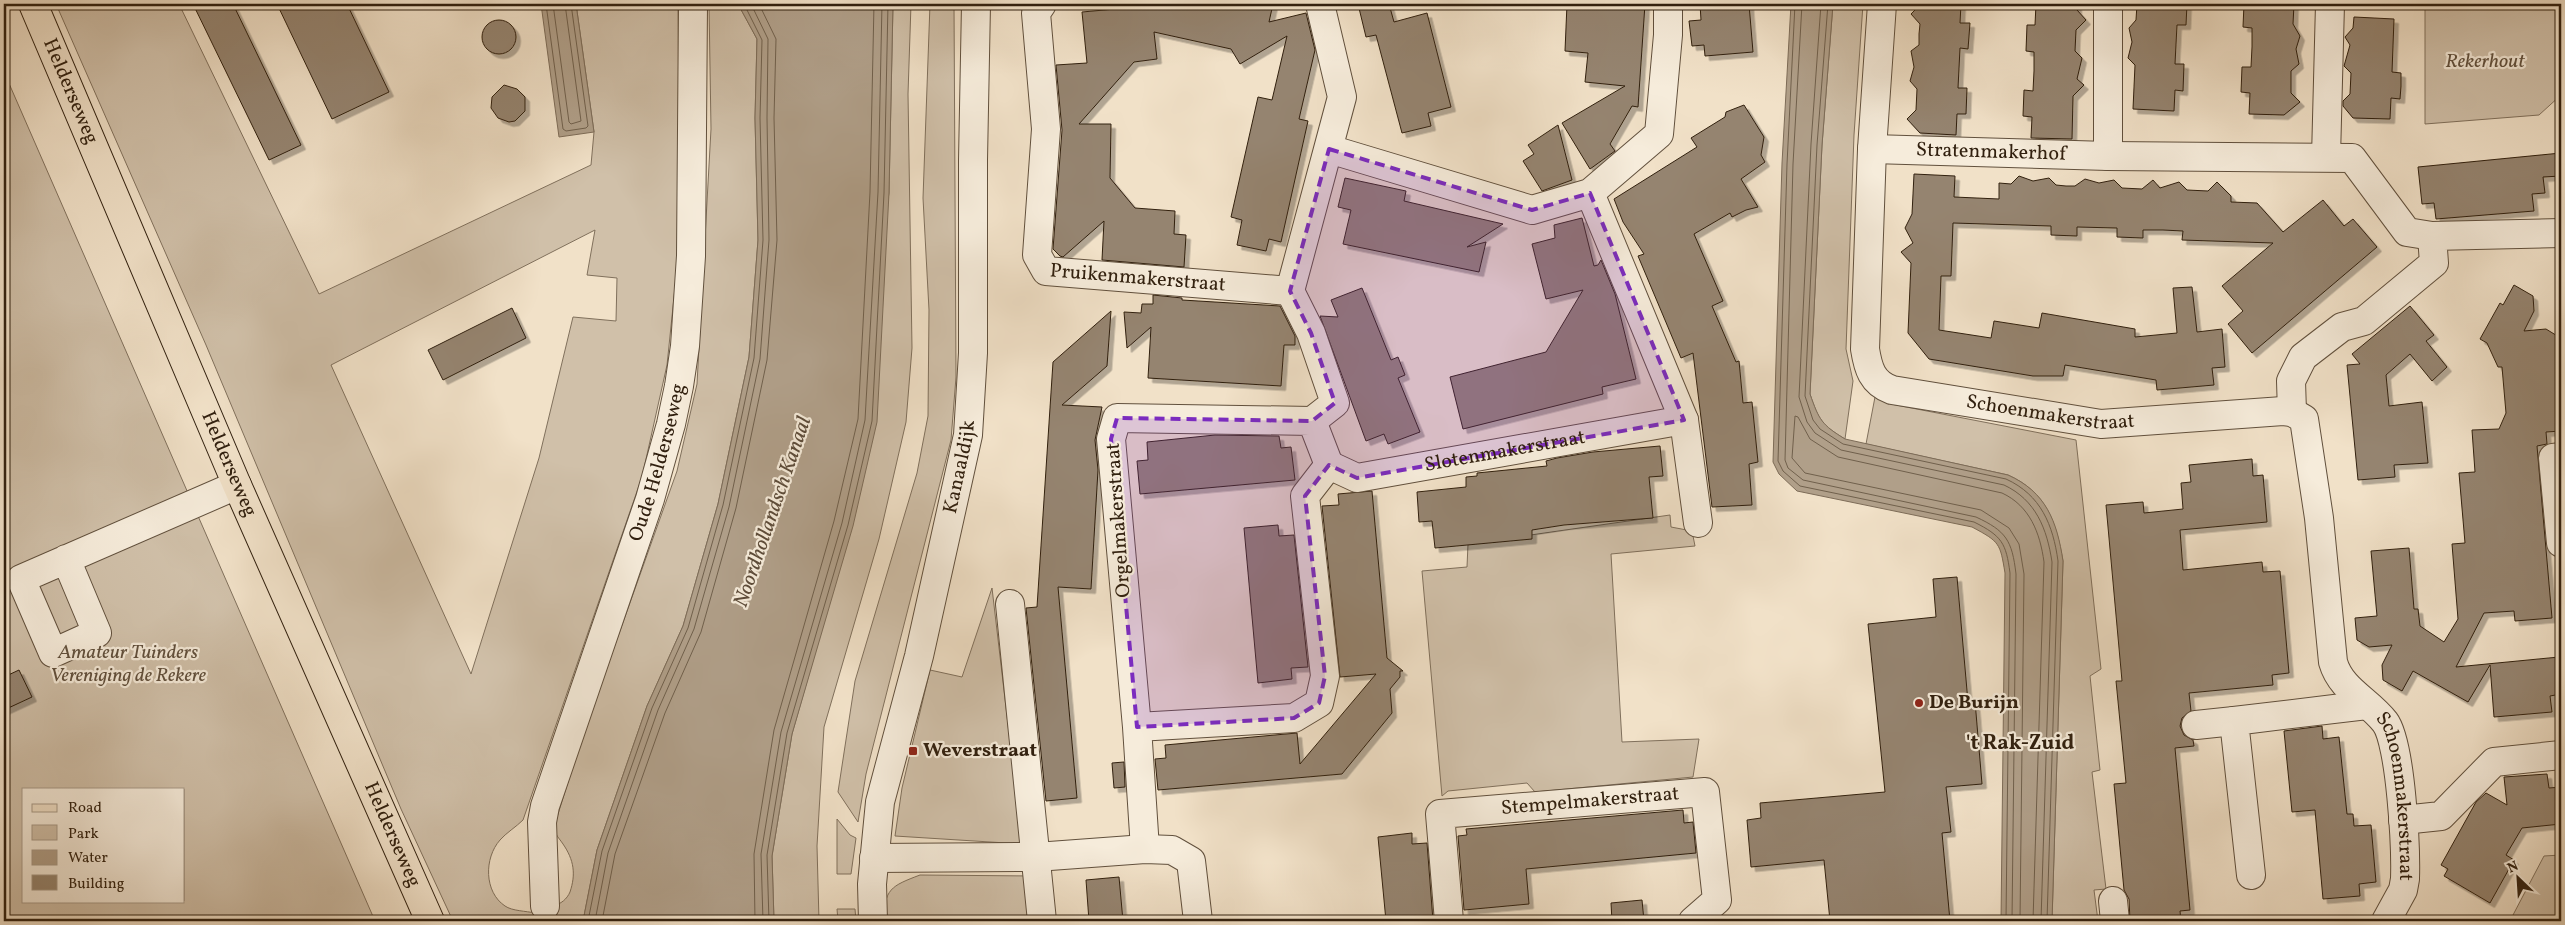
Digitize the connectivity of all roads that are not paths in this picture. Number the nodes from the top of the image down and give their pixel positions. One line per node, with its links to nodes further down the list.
1 (33, 4): 23 (main road, Helderseweg)
2 (693, 4): 38 (street, Oude Helderseweg)
3 (976, 4): 36 (street, Kanaaldijk)
4 (1042, 4): 17 (street, Pruikenmakerstraat)
5 (1320, 4): 10 (street)
6 (1668, 4): 14 (street)
7 (1882, 4): 11 (street, Schoenmakerstraat)
8 (2108, 4): 12 (street)
9 (2330, 4): 13 (street)
10 (1329, 149): 14 (street); 17 (street)
11 (1872, 149): 12 (street, Stratenmakerhof); 18 (street, Schoenmakerstraat)
12 (2108, 156): 13 (street, Stratenmakerhof)
13 (2326, 157): 16 (street, Stratenmakerhof)
14 (1590, 194): 19 (street)
15 (2561, 233): 16 (street)
16 (2432, 236): 18 (street)
17 (1290, 291): 20 (street)
18 (2292, 412): 28 (street, Schoenmakerstraat)
19 (1684, 420): 22 (street, Slotenmakerstraat); 24 (street)
20 (1312, 421): 22 (street); 31 (street, Orgelmakerstraat)
21 (2561, 457): 25 (street)
22 (1329, 465): 31 (street)
23 (236, 485): 26 (street); 39 (main road, Helderseweg)
24 (1698, 523)
25 (2561, 543)
26 (66, 560)
27 (1010, 604): 35 (street)
28 (2367, 705): 29 (street, Schoenmakerstraat); 33 (street, Schoenmakerstraat)
29 (2234, 721): 30 (street, Schoenmakerstraat); 37 (street)
30 (2196, 725)
31 (1137, 727): 34 (street, Orgelmakerstraat)
32 (2561, 755): 33 (street)
33 (2402, 820): 45 (street, Schoenmakerstraat)
34 (1145, 849): 35 (street); 42 (street)
35 (1036, 857): 36 (street); 41 (street)
36 (874, 858): 40 (street, Kanaaldijk)
37 (2251, 875)
38 (546, 906)
39 (430, 921)
40 (873, 921)
41 (1042, 921)
42 (1198, 921)
43 (1449, 921): 44 (street, Stempelmakerstraat)
44 (1693, 921)
45 (2386, 921)

